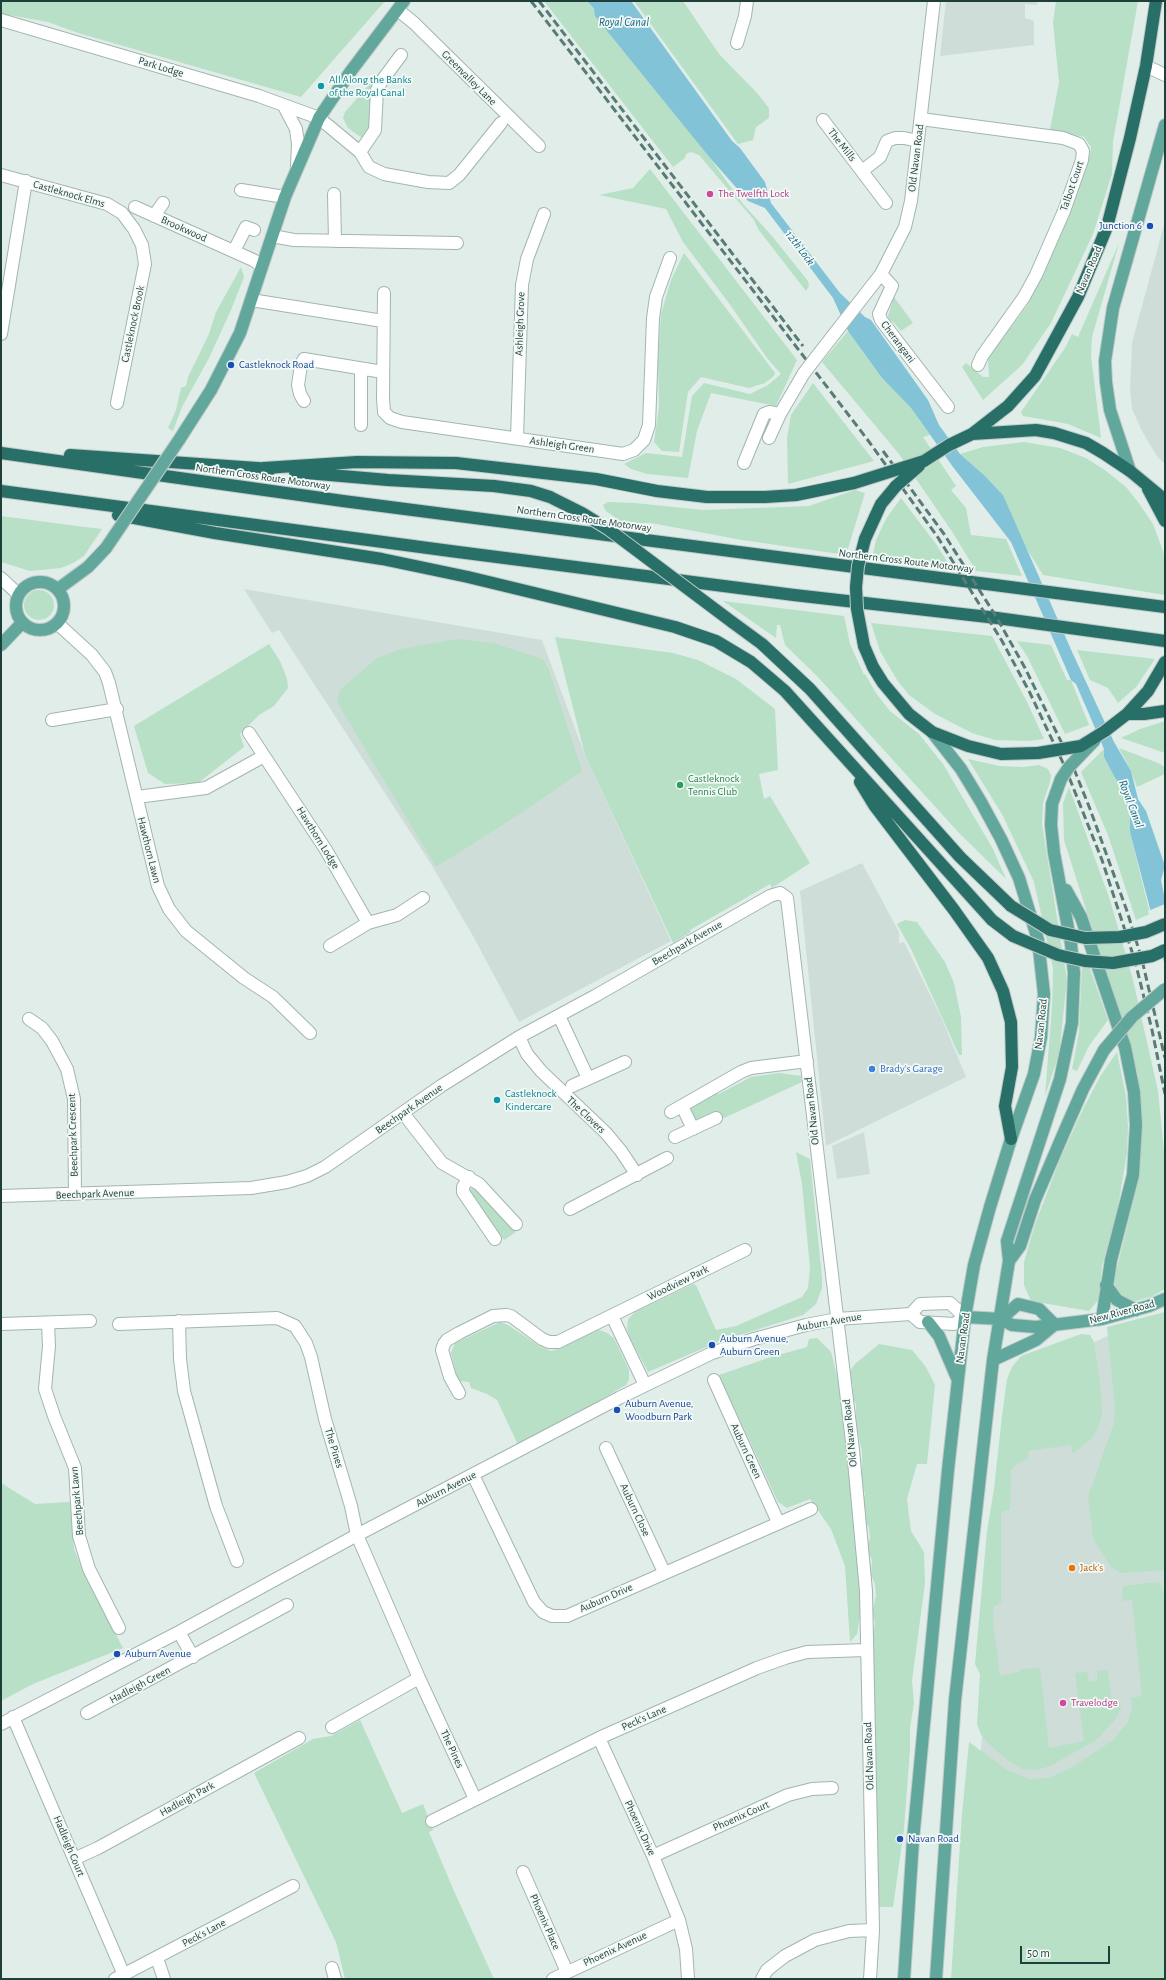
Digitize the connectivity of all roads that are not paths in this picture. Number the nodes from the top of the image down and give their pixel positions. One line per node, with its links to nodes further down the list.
1 (747, 1): 6 (street)
2 (934, 1): 12 (street, Old Navan Road)
3 (1156, 1): 8 (highway, Navan Road)
4 (401, 6): 11 (main road); 17 (street, Greenvalley Lane)
5 (1, 20): 10 (street, Park Lodge)
6 (737, 44)
7 (401, 55): 18 (street)
8 (1146, 66): 9 (street); 52 (highway, Navan Road)
9 (1165, 75)
10 (284, 106): 11 (street, Park Lodge); 19 (street)
11 (319, 118): 18 (street); 19 (main road)
12 (921, 119): 16 (street, Old Navan Road); 44 (street, Talbot Court)
13 (823, 120): 20 (street, The Mills)
14 (501, 123): 18 (street)
15 (1164, 131): 59 (main road)
16 (918, 141): 20 (street, The Mills); 39 (street, Old Navan Road)
17 (538, 146)
18 (360, 152)
19 (297, 167): 25 (main road)
20 (862, 171): 27 (street, The Mills)
21 (1, 174): 22 (street, Castleknock Elms)
22 (26, 181): 35 (street, Castleknock Elms); 43 (street)
23 (241, 190): 25 (street)
24 (334, 194): 33 (street)
25 (285, 197): 32 (main road)
26 (163, 203): 30 (street)
27 (886, 203)
28 (135, 207): 30 (street, Brookwood)
29 (544, 214): 53 (street, Ashleigh Grove)
30 (154, 216): 36 (street, Brookwood)
31 (254, 230): 36 (street)
32 (272, 236): 33 (street); 38 (main road)
33 (335, 241): 34 (street)
34 (457, 243)
35 (142, 245): 48 (street, Castleknock Brook)
36 (234, 251): 38 (street, Brookwood)
37 (670, 258): 53 (street, Ashleigh Green)
38 (262, 266): 41 (main road)
39 (881, 274): 49 (street, Cherangani); 50 (street, Old Navan Road, bridge)
40 (384, 293): 42 (street, Ashleigh Green)
41 (251, 300): 42 (street); 65 (main road, bridge)
42 (383, 321): 46 (street, Ashleigh Green)
43 (1, 334)
44 (978, 365)
45 (361, 370): 46 (street); 47 (street); 51 (street)
46 (383, 372): 53 (street, Ashleigh Green)
47 (304, 401)
48 (116, 403)
49 (948, 407)
50 (780, 414): 54 (street); 57 (street)
51 (361, 425)
52 (972, 434): 56 (highway); 59 (highway)
53 (516, 438)
54 (769, 438)
55 (1, 452): 58 (highway); 67 (highway, Northern Cross Route Motorway)
56 (924, 461): 58 (highway, bridge); 78 (highway, bridge)
57 (744, 463)
58 (264, 468): 87 (highway, bridge)
59 (1130, 471): 60 (highway)
60 (1145, 485): 62 (highway); 63 (highway)
61 (1, 492): 70 (highway); 81 (highway)
62 (1165, 500)
63 (1165, 521)
64 (1, 578): 66 (street)
65 (58, 589): 66 (main road); 69 (main road)
66 (18, 594): 68 (main road)
67 (1165, 607)
68 (22, 623): 69 (main road); 71 (main road)
69 (57, 623): 73 (street, Hawthorn Lawn)
70 (1165, 641)
71 (1, 645)
72 (1165, 662): 75 (highway)
73 (117, 709): 76 (street); 82 (street, Hawthorn Lawn)
74 (1165, 711): 75 (highway)
75 (1123, 716): 77 (highway)
76 (52, 720)
77 (1105, 731): 78 (highway, bridge); 83 (main road, bridge)
78 (932, 732): 103 (main road, Navan Road)
79 (249, 733): 80 (street, Hawthorn Lodge)
80 (264, 756): 82 (street); 86 (street, Hawthorn Lodge)
81 (844, 757): 89 (highway, bridge); 103 (highway)
82 (137, 797): 93 (street, Hawthorn Lawn)
83 (1061, 882): 113 (main road); 114 (main road)
84 (780, 893): 91 (street, Beechpark Avenue); 95 (street, Old Navan Road)
85 (423, 898): 86 (street)
86 (368, 923): 88 (street)
87 (1165, 924)
88 (330, 946)
89 (1165, 950)
90 (1165, 989): 113 (main road, bridge)
91 (559, 1016): 94 (street, Beechpark Avenue); 97 (street)
92 (29, 1019): 107 (street, Beechpark Crescent)
93 (310, 1033)
94 (519, 1038): 99 (street, Beechpark Avenue); 105 (street, The Clovers)
95 (807, 1061): 101 (street); 120 (street, Old Navan Road)
96 (625, 1062): 97 (street)
97 (588, 1078): 98 (street)
98 (572, 1086)
99 (403, 1113): 106 (street); 107 (street, Beechpark Avenue)
100 (716, 1118): 101 (street)
101 (693, 1129): 102 (street)
102 (675, 1137)
103 (1011, 1139): 119 (main road, Navan Road)
104 (667, 1158): 105 (street)
105 (637, 1175): 109 (street)
106 (469, 1178): 110 (street); 111 (street)
107 (75, 1193): 108 (street, Beechpark Avenue)
108 (1, 1196)
109 (570, 1210)
110 (516, 1224)
111 (495, 1239)
112 (745, 1250): 118 (street, Woodview Park)
113 (1009, 1261): 121 (main road)
114 (1106, 1285): 116 (main road); 122 (main road)
115 (1165, 1300): 116 (main road, New River Road)
116 (1136, 1310): 122 (main road, New River Road)
117 (911, 1314): 119 (street); 120 (street, Auburn Avenue); 125 (street, Auburn Avenue)
118 (612, 1316): 133 (street); 134 (street, Woodview Park)
119 (965, 1317): 121 (main road, New River Road); 125 (street, Auburn Avenue); 131 (main road, Navan Road)
120 (837, 1319): 133 (street, Auburn Avenue); 145 (street, Old Navan Road)
121 (1001, 1319): 129 (main road, New River Road); 129 (main road); 130 (main road)
122 (1102, 1319): 129 (main road, New River Road)
123 (90, 1321): 126 (street)
124 (179, 1321): 128 (street, The Pines); 139 (street, The Pines); 140 (street)
125 (928, 1322): 131 (main road)
126 (48, 1323): 127 (street); 143 (street, Beechpark Lawn)
127 (1, 1324)
128 (119, 1324)
129 (1054, 1324): 130 (main road)
130 (993, 1360): 172 (main road)
131 (957, 1378): 171 (main road, Navan Road)
132 (714, 1380): 138 (street, Auburn Green)
133 (645, 1385): 136 (street, Auburn Avenue)
134 (459, 1393)
135 (606, 1448): 141 (street, Auburn Close)
136 (473, 1475): 139 (street, Auburn Avenue); 141 (street, Auburn Drive)
137 (811, 1509): 138 (street, Auburn Drive)
138 (778, 1522): 141 (street, Auburn Drive)
139 (357, 1535): 144 (street, Auburn Avenue); 147 (street, The Pines)
140 (237, 1560)
141 (664, 1572)
142 (287, 1605): 146 (street, Hadleigh Green)
143 (119, 1628)
144 (179, 1632): 146 (street); 149 (street, Auburn Avenue)
145 (867, 1650): 153 (street, Peck's Lane); 162 (street, Old Navan Road)
146 (193, 1657): 148 (street, Hadleigh Green)
147 (419, 1678): 151 (street); 155 (street, The Pines)
148 (87, 1713)
149 (13, 1717): 150 (street, Auburn Avenue); 158 (street, Hadleigh Court)
150 (1, 1724)
151 (332, 1727)
152 (299, 1738): 158 (street, Hadleigh Park)
153 (599, 1738): 155 (street, Peck's Lane); 157 (street, Phoenix Drive)
154 (832, 1788): 157 (street, Phoenix Court)
155 (475, 1799): 156 (street, Peck's Lane)
156 (432, 1821)
157 (653, 1856): 161 (street, Phoenix Drive)
158 (74, 1859): 165 (street, Hadleigh Court)
159 (523, 1872): 164 (street, Phoenix Place)
160 (293, 1886): 163 (street, Peck's Lane)
161 (678, 1920): 164 (street, Phoenix Avenue); 168 (street, Phoenix Drive)
162 (873, 1930): 169 (street); 170 (street, Old Navan Road)
163 (157, 1958): 165 (street, Peck's Lane); 166 (street)
164 (567, 1972): 167 (street, Phoenix Avenue)
165 (119, 1977)
166 (164, 1979)
167 (552, 1979)
168 (688, 1979)
169 (762, 1979)
170 (870, 1979)
171 (904, 1979)
172 (936, 1979)

